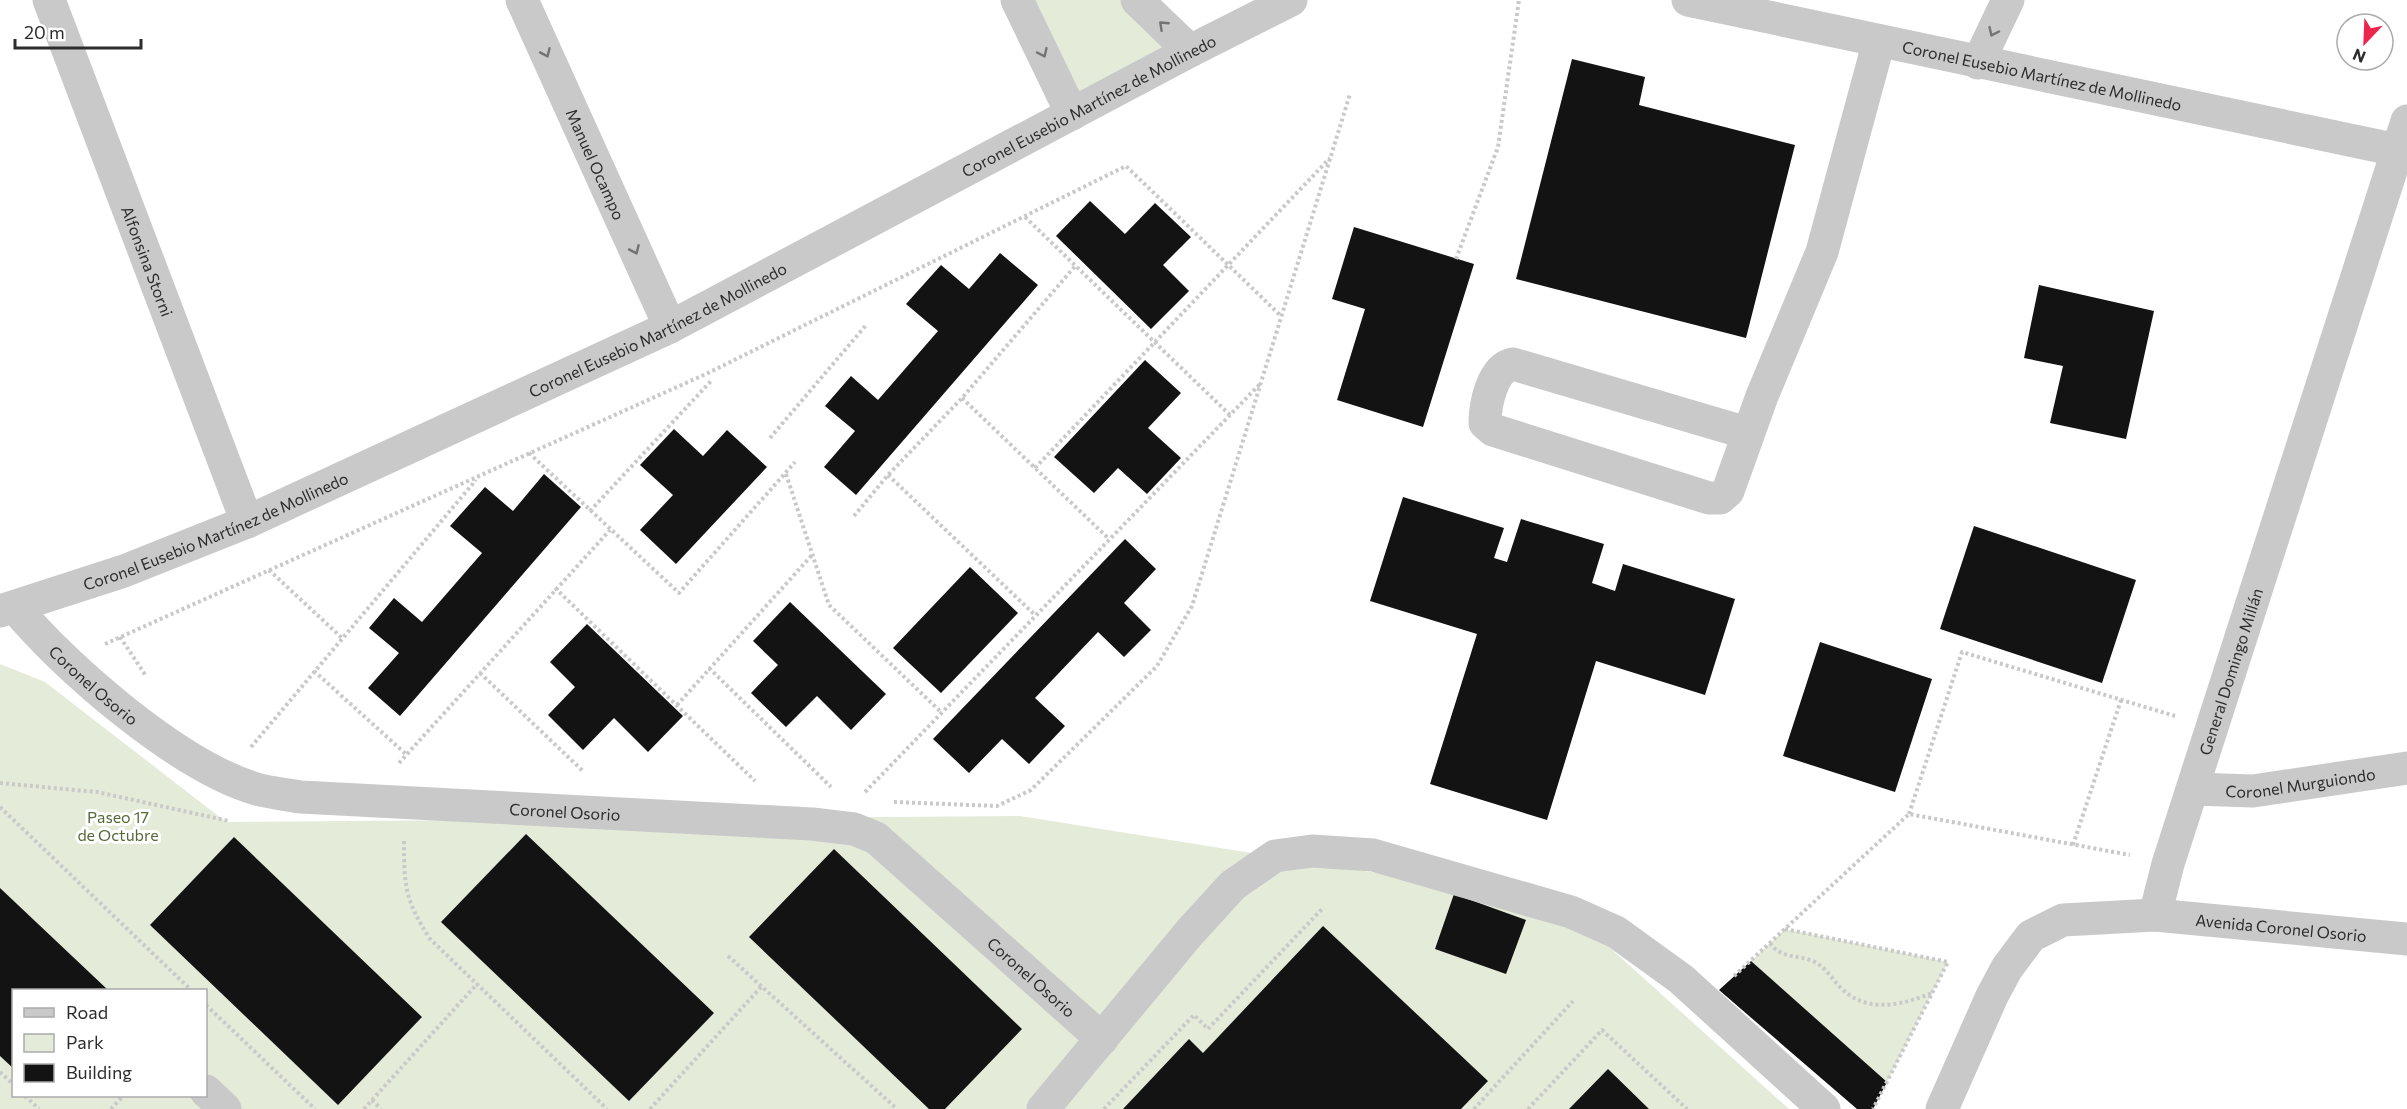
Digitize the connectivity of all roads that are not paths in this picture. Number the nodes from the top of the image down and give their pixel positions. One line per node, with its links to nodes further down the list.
1 (49, 0): 15 (street, Alfonsina Storni)
2 (522, 0): 13 (street, Manuel Ocampo, one-way to 13)
3 (1017, 0): 11 (street, one-way to 11)
4 (1137, 0): 9 (street, one-way to 4)
5 (1291, 0): 9 (street, Coronel Eusebio Martínez de Mollinedo)
6 (1688, 0): 8 (street, Coronel Eusebio Martínez de Mollinedo)
7 (2008, 0): 10 (street, one-way to 10)
8 (1879, 41): 10 (street, Coronel Eusebio Martínez de Mollinedo); 14 (street)
9 (1190, 51): 11 (street, Coronel Eusebio Martínez de Mollinedo)
10 (1978, 63): 12 (street, Coronel Eusebio Martínez de Mollinedo)
11 (1072, 114): 13 (street, Coronel Eusebio Martínez de Mollinedo)
12 (2402, 136): 18 (street, General Domingo Millán)
13 (670, 327): 15 (street, Coronel Eusebio Martínez de Mollinedo)
14 (1747, 434): 14 (street)
15 (247, 522): 16 (street, Coronel Eusebio Martínez de Mollinedo)
16 (8, 609): 21 (street, Coronel Osorio)
17 (2407, 768): 18 (street, Coronel Murguiondo)
18 (2193, 789): 19 (street, General Domingo Millán)
19 (2155, 915): 20 (street, Avenida Coronel Osorio); 28 (street)
20 (2407, 939)
21 (1102, 1039): 26 (street); 27 (street)
22 (207, 1092): 25 (street)
23 (200, 1097): 24 (street)
24 (190, 1109)
25 (225, 1109)
26 (1043, 1109)
27 (1824, 1109)
28 (1942, 1109)

